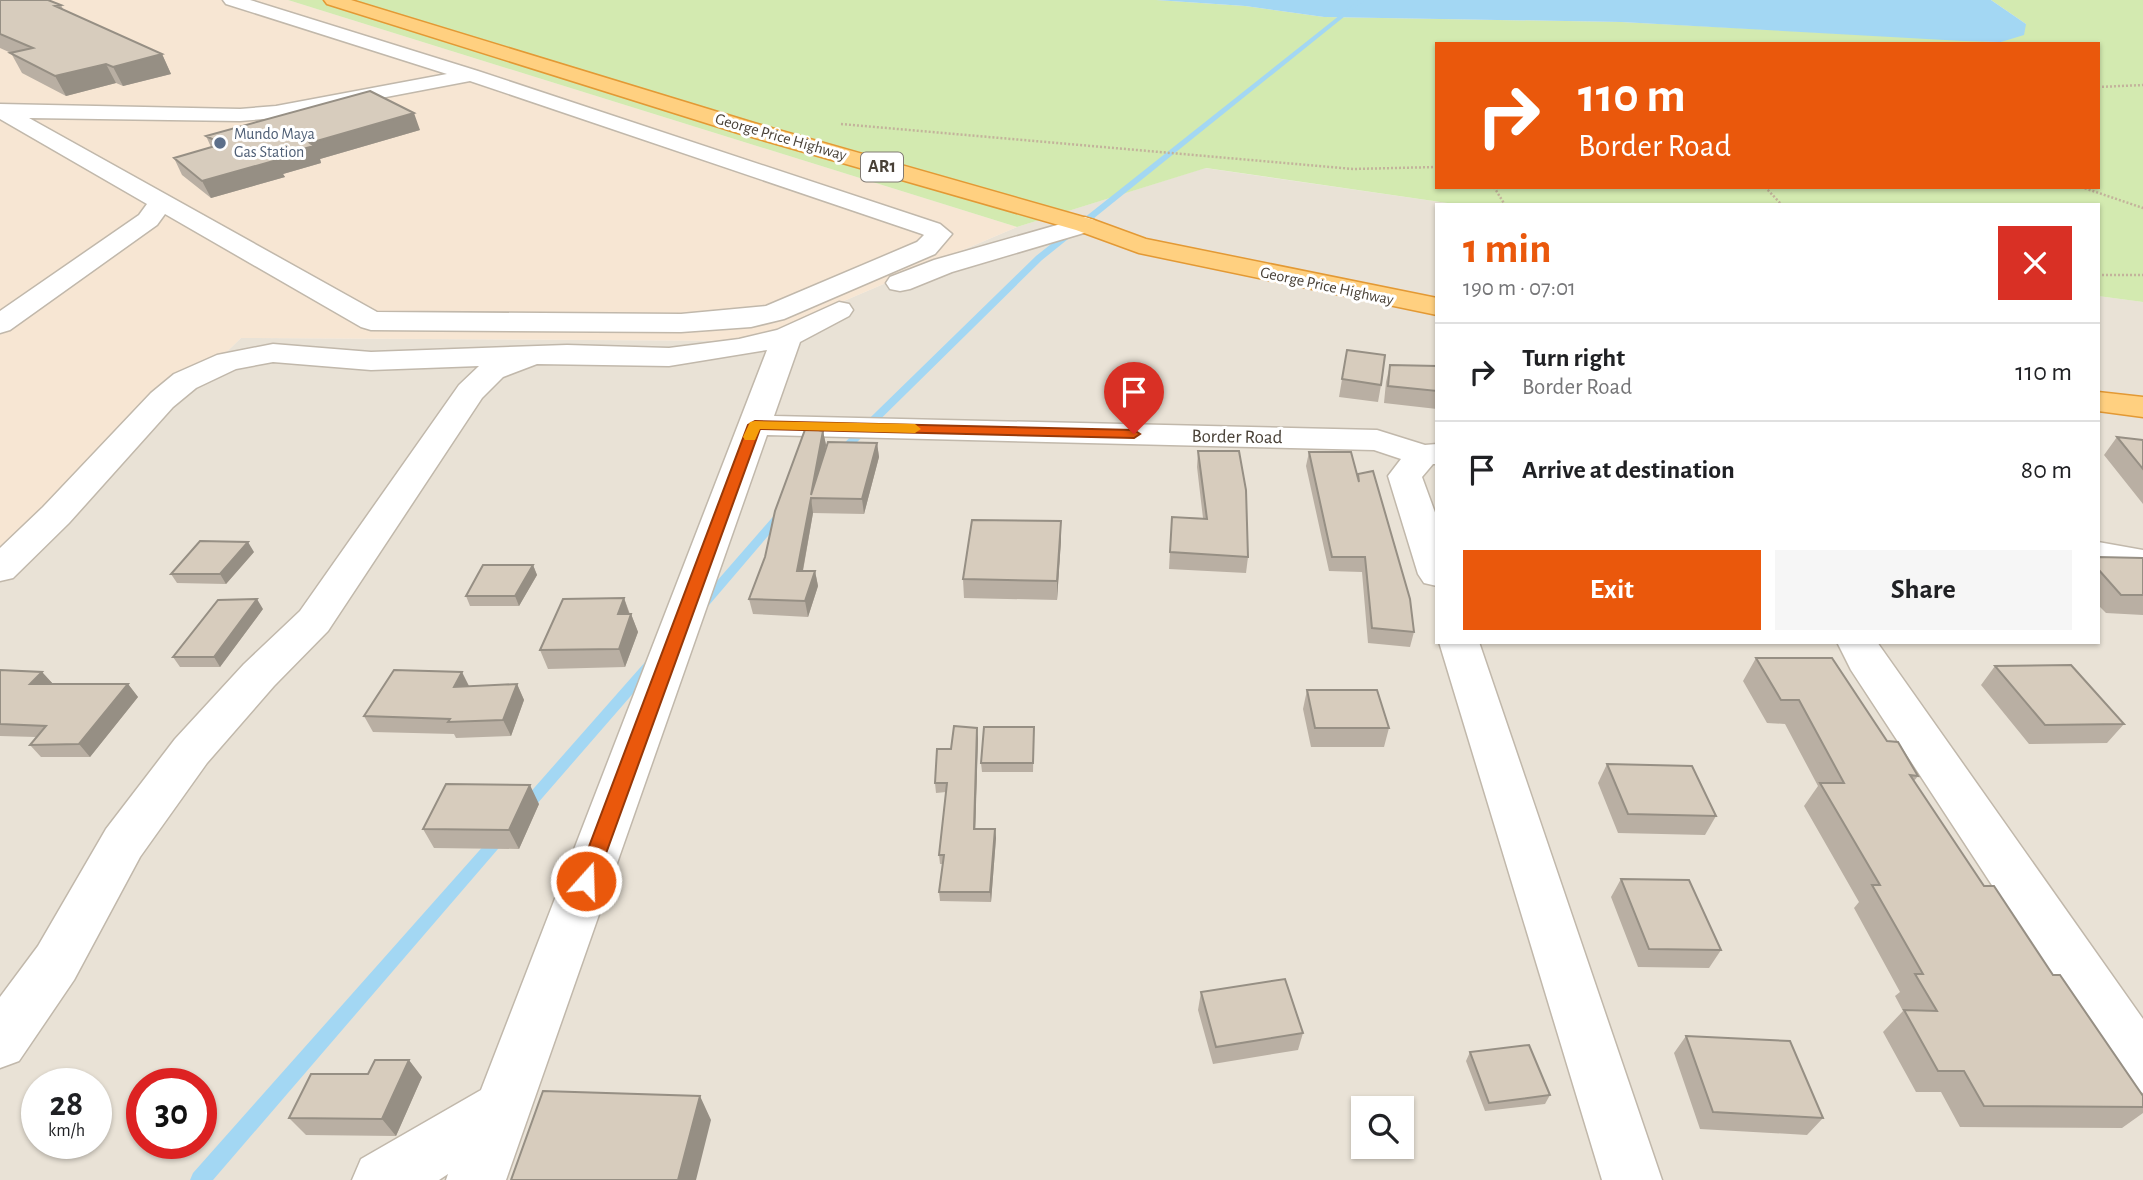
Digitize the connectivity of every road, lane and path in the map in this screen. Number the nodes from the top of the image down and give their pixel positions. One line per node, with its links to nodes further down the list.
1 (232, 0): 3 (street)
2 (333, 0): 14 (highway, George Price Highway / AR1)
3 (471, 75): 6 (street); 11 (street)
4 (2143, 85): 5 (path)
5 (2100, 88)
6 (1, 110): 11 (street)
7 (834, 124): 8 (path)
8 (1435, 167)
9 (1767, 189): 12 (path)
10 (2087, 189): 13 (path)
11 (162, 200): 18 (street)
12 (1780, 203)
13 (2143, 208)
14 (1085, 225): 17 (highway, George Price Highway / AR1); 19 (street)
15 (2100, 275): 16 (path)
16 (2143, 275)
17 (1435, 307)
18 (0, 324)
19 (788, 337): 20 (street); 23 (street)
20 (533, 355): 28 (street); 31 (street)
21 (2100, 401): 22 (highway)
22 (2143, 407)
23 (755, 425): 24 (street, Border Road); 33 (street)
24 (1430, 454): 27 (street)
25 (2100, 554): 26 (street)
26 (2143, 562)
27 (1435, 568)
28 (0, 569)
29 (1460, 644): 36 (street)
30 (1858, 644): 32 (street)
31 (0, 1042)
32 (2143, 1066)
33 (502, 1110): 34 (street); 35 (street)
34 (382, 1180)
35 (476, 1180)
36 (1632, 1180)

